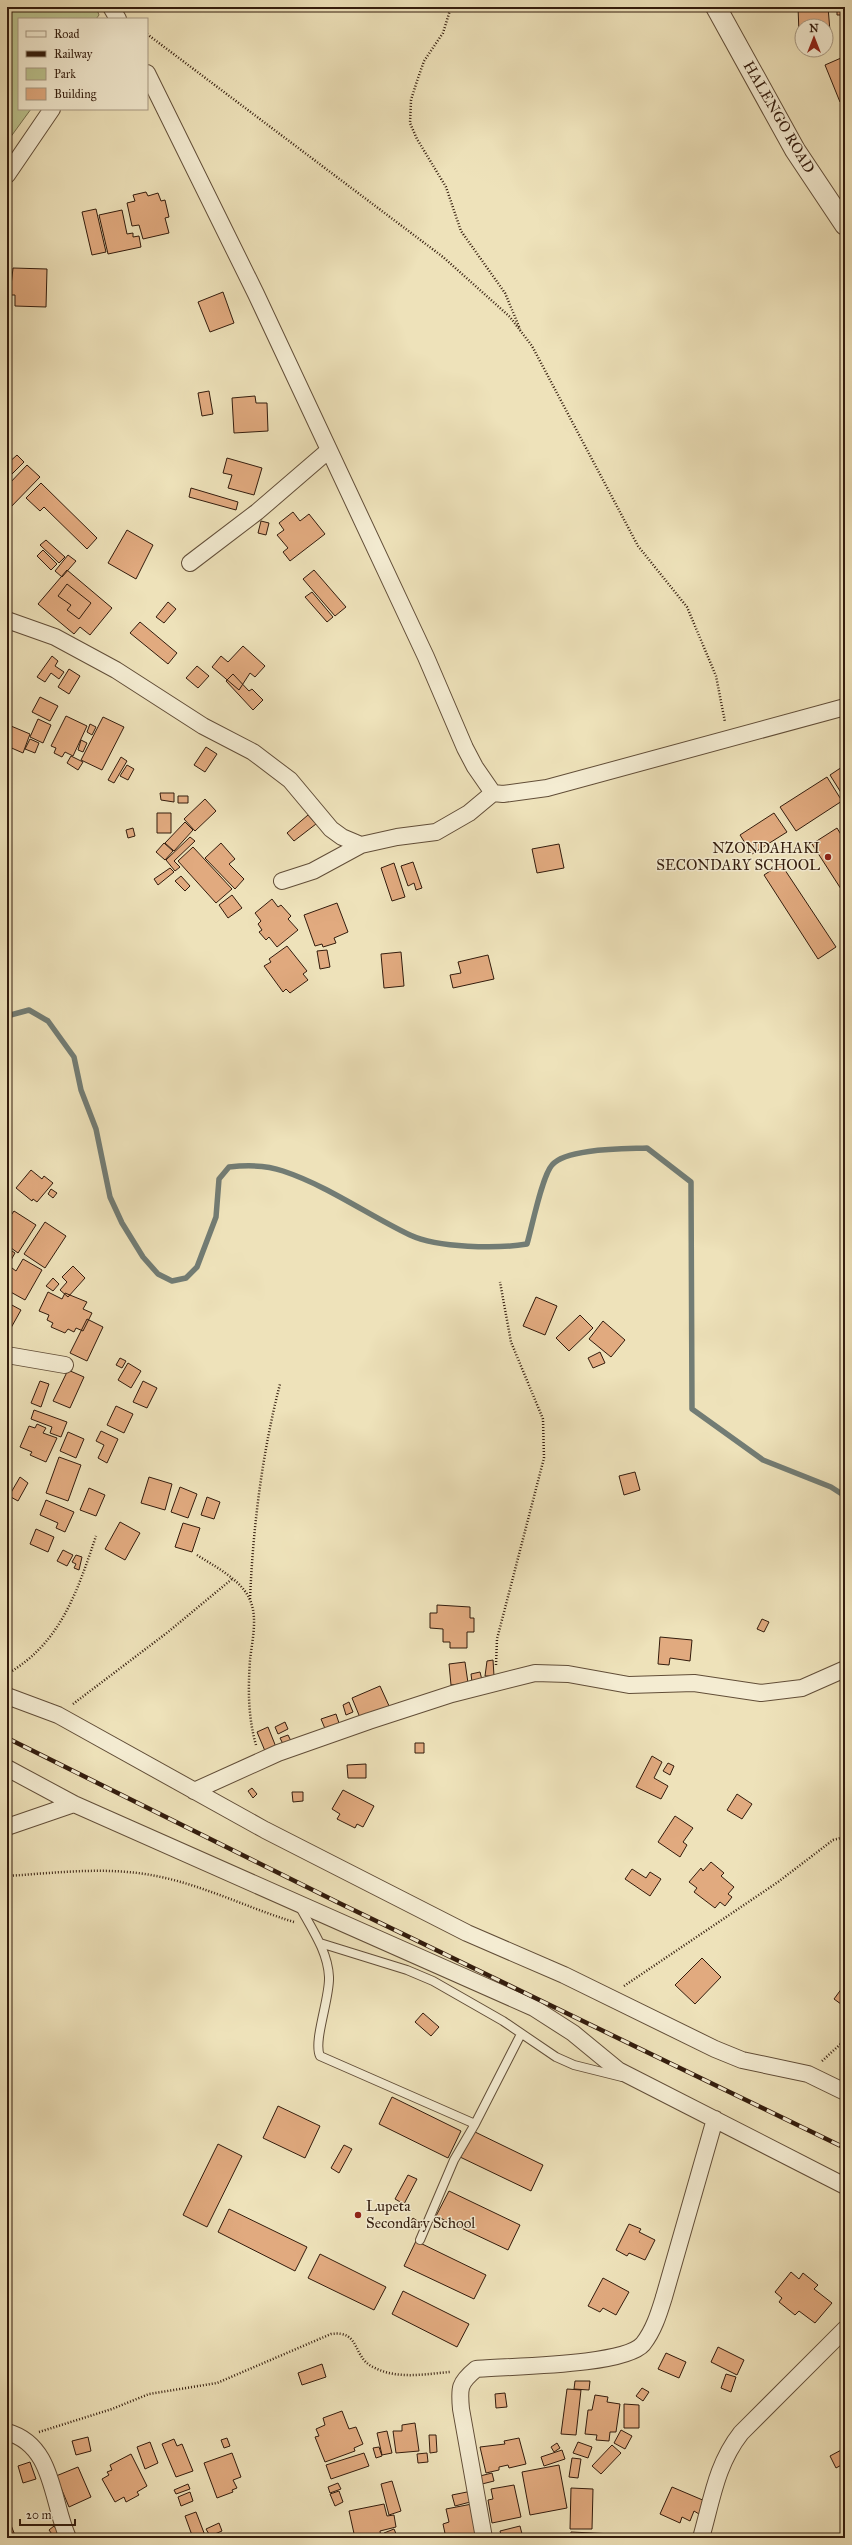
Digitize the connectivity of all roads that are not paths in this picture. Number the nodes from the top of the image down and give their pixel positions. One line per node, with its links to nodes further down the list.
1 (716, 7): 5 (street, HALENGO ROAD)
2 (148, 75): 6 (street)
3 (51, 110): 4 (street)
4 (7, 175)
5 (845, 225)
6 (329, 450): 7 (street); 10 (street)
7 (190, 563)
8 (7, 620): 11 (street)
9 (845, 707): 10 (street)
10 (493, 793): 11 (street)
11 (362, 845): 12 (street)
12 (282, 881)
13 (7, 1355): 14 (street)
14 (65, 1365)
15 (845, 1669): 18 (street)
16 (7, 1696): 18 (street)
17 (7, 1768): 19 (street)
18 (194, 1791): 25 (street)
19 (74, 1804): 20 (street); 21 (street)
20 (7, 1827)
21 (298, 1904): 22 (lane); 24 (street)
22 (320, 1943): 23 (lane); 27 (lane)
23 (521, 2034): 24 (lane); 27 (lane)
24 (636, 2080): 26 (street)
25 (845, 2092)
26 (715, 2120): 28 (street); 33 (street)
27 (475, 2124): 29 (lane)
28 (845, 2186)
29 (420, 2240)
30 (845, 2329): 34 (street)
31 (14, 2434): 32 (street)
32 (68, 2538)
33 (484, 2538)
34 (701, 2538)

